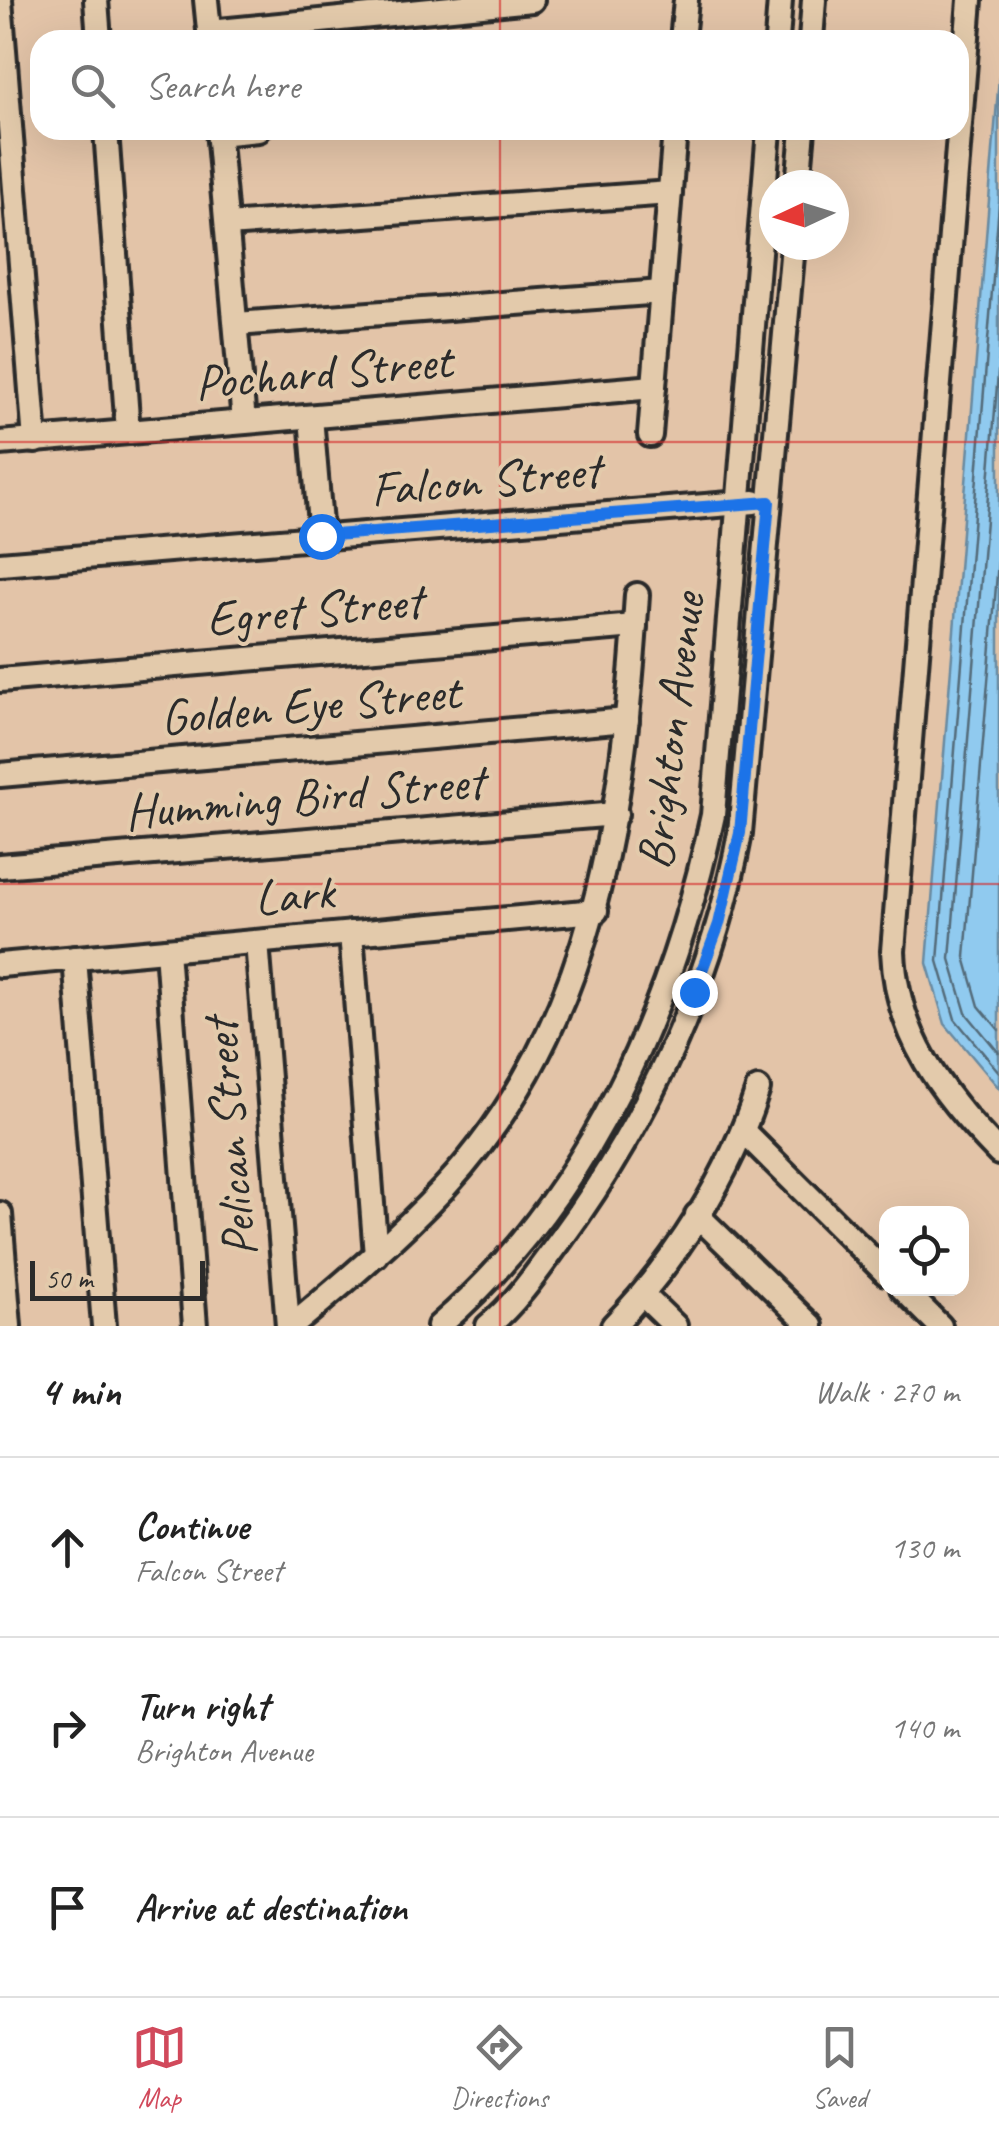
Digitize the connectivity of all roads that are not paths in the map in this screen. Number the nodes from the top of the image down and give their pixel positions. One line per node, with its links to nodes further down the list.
1 (0, 0): 33 (street)
2 (96, 0): 9 (street)
3 (206, 0): 10 (street)
4 (532, 0): 11 (street)
5 (686, 0): 12 (street)
6 (780, 0): 13 (street)
7 (814, 0): 14 (street)
8 (970, 0): 15 (street)
9 (98, 30)
10 (208, 30)
11 (263, 30)
12 (683, 30)
13 (778, 30)
14 (812, 30)
15 (968, 30)
16 (107, 140): 31 (street)
17 (219, 140): 24 (street)
18 (674, 140): 23 (street)
19 (769, 140): 35 (street, Brighton Avenue)
20 (802, 140): 22 (street)
21 (959, 140): 54 (street)
22 (799, 170)
23 (670, 192): 24 (street); 26 (street)
24 (227, 225): 27 (street)
25 (791, 260): 36 (street, Brighton Avenue)
26 (662, 292): 27 (street); 28 (street)
27 (236, 324): 30 (street)
28 (654, 386): 29 (street, Pochard Street); 32 (street)
29 (312, 416): 30 (street, Pochard Street); 37 (street)
30 (244, 422): 31 (street, Pochard Street)
31 (128, 432): 33 (street, Pochard Street)
32 (650, 435)
33 (34, 440): 34 (street, Pochard Street)
34 (0, 444)
35 (739, 502): 36 (street, Falcon Street); 37 (street, Falcon Street); 66 (street, Brighton Avenue)
36 (769, 502): 61 (street, Brighton Avenue)
37 (321, 536): 38 (street, Falcon Street)
38 (0, 564)
39 (637, 595): 40 (street)
40 (635, 626): 41 (street, Egret Street); 42 (street)
41 (0, 680)
42 (627, 720): 43 (street, Golden Eye Street); 44 (street)
43 (0, 775)
44 (616, 814): 45 (street, Humming Bird Street); 46 (street)
45 (0, 866)
46 (596, 911): 47 (street, Lark); 57 (street)
47 (352, 934): 48 (street, Lark); 57 (street)
48 (257, 942): 49 (street, Lark); 65 (street, Pelican Street)
49 (167, 950): 50 (street, Lark); 64 (street)
50 (75, 958): 51 (street, Lark); 63 (street)
51 (0, 965)
52 (758, 1089): 53 (street)
53 (744, 1132): 56 (street); 58 (street)
54 (995, 1144)
55 (0, 1214): 62 (street)
56 (697, 1215): 59 (street); 69 (street)
57 (376, 1255): 65 (street)
58 (879, 1266)
59 (643, 1295): 67 (street); 68 (street)
60 (910, 1296): 70 (street)
61 (503, 1322)
62 (9, 1326)
63 (104, 1326)
64 (195, 1326)
65 (290, 1326)
66 (439, 1326)
67 (613, 1326)
68 (675, 1326)
69 (811, 1326)
70 (940, 1326)

